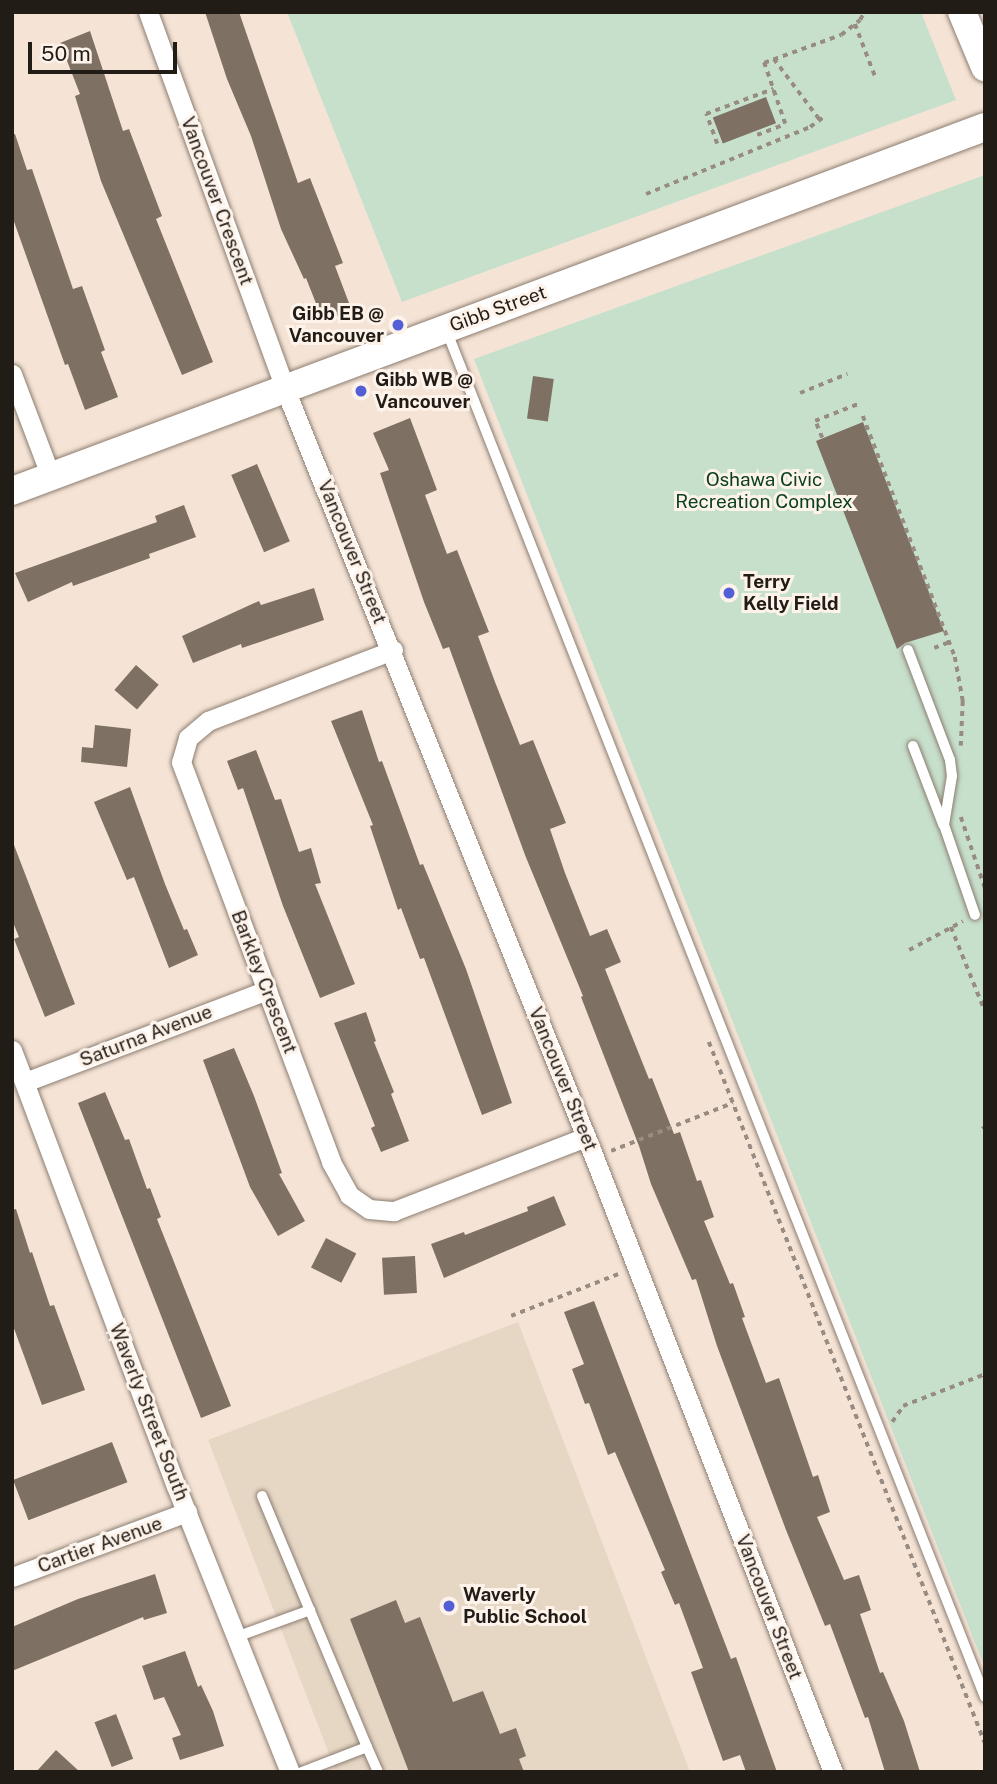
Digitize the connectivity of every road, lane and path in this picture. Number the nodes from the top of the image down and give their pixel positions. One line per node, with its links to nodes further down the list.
1 (148, 12): 16 (street, Vancouver Crescent)
2 (864, 12): 4 (path)
3 (962, 12): 6 (main road)
4 (855, 24): 5 (path); 7 (path)
5 (774, 59): 8 (path); 12 (path)
6 (985, 67)
7 (875, 76)
8 (773, 89): 10 (path); 11 (path)
9 (985, 127): 13 (main road, Gibb Street)
10 (757, 135)
11 (717, 144)
12 (646, 194)
13 (446, 328): 16 (main road, Gibb Street); 46 (lane)
14 (12, 374): 21 (street)
15 (847, 374): 17 (path)
16 (285, 389): 21 (main road, Gibb Street); 25 (street, Vancouver Street)
17 (800, 393)
18 (859, 404): 20 (path)
19 (863, 416): 23 (path)
20 (822, 438)
21 (51, 477): 22 (main road, Gibb Street)
22 (12, 491)
23 (950, 642): 24 (path); 28 (path)
24 (934, 648)
25 (393, 650): 35 (street, Barkley Crescent); 41 (street, Vancouver Street)
26 (908, 650): 30 (lane)
27 (913, 746): 30 (lane)
28 (961, 754)
29 (960, 808): 31 (path)
30 (944, 825): 32 (lane)
31 (985, 887)
32 (975, 915): 33 (path)
33 (951, 927): 34 (path); 36 (path)
34 (909, 950)
35 (267, 990): 39 (street, Saturna Avenue); 41 (street, Barkley Crescent)
36 (983, 1003): 37 (path)
37 (985, 1011)
38 (12, 1050): 39 (street, Waverly Street South)
39 (25, 1082): 49 (street, Waverly Street South)
40 (733, 1103): 42 (path)
41 (586, 1137): 42 (street, Vancouver Street)
42 (594, 1157): 43 (street, Vancouver Street)
43 (636, 1267): 44 (path); 58 (street, Vancouver Street)
44 (511, 1316)
45 (985, 1374): 46 (path)
46 (881, 1432): 47 (path); 53 (lane)
47 (865, 1439)
48 (262, 1496): 51 (lane)
49 (187, 1512): 50 (street, Cartier Avenue); 52 (street, Waverly Street South)
50 (12, 1577)
51 (310, 1610): 52 (lane); 54 (lane)
52 (236, 1637): 55 (street, Waverly Street South)
53 (985, 1698)
54 (367, 1747): 56 (lane); 57 (lane)
55 (289, 1772)
56 (302, 1772)
57 (378, 1772)
58 (833, 1772)

